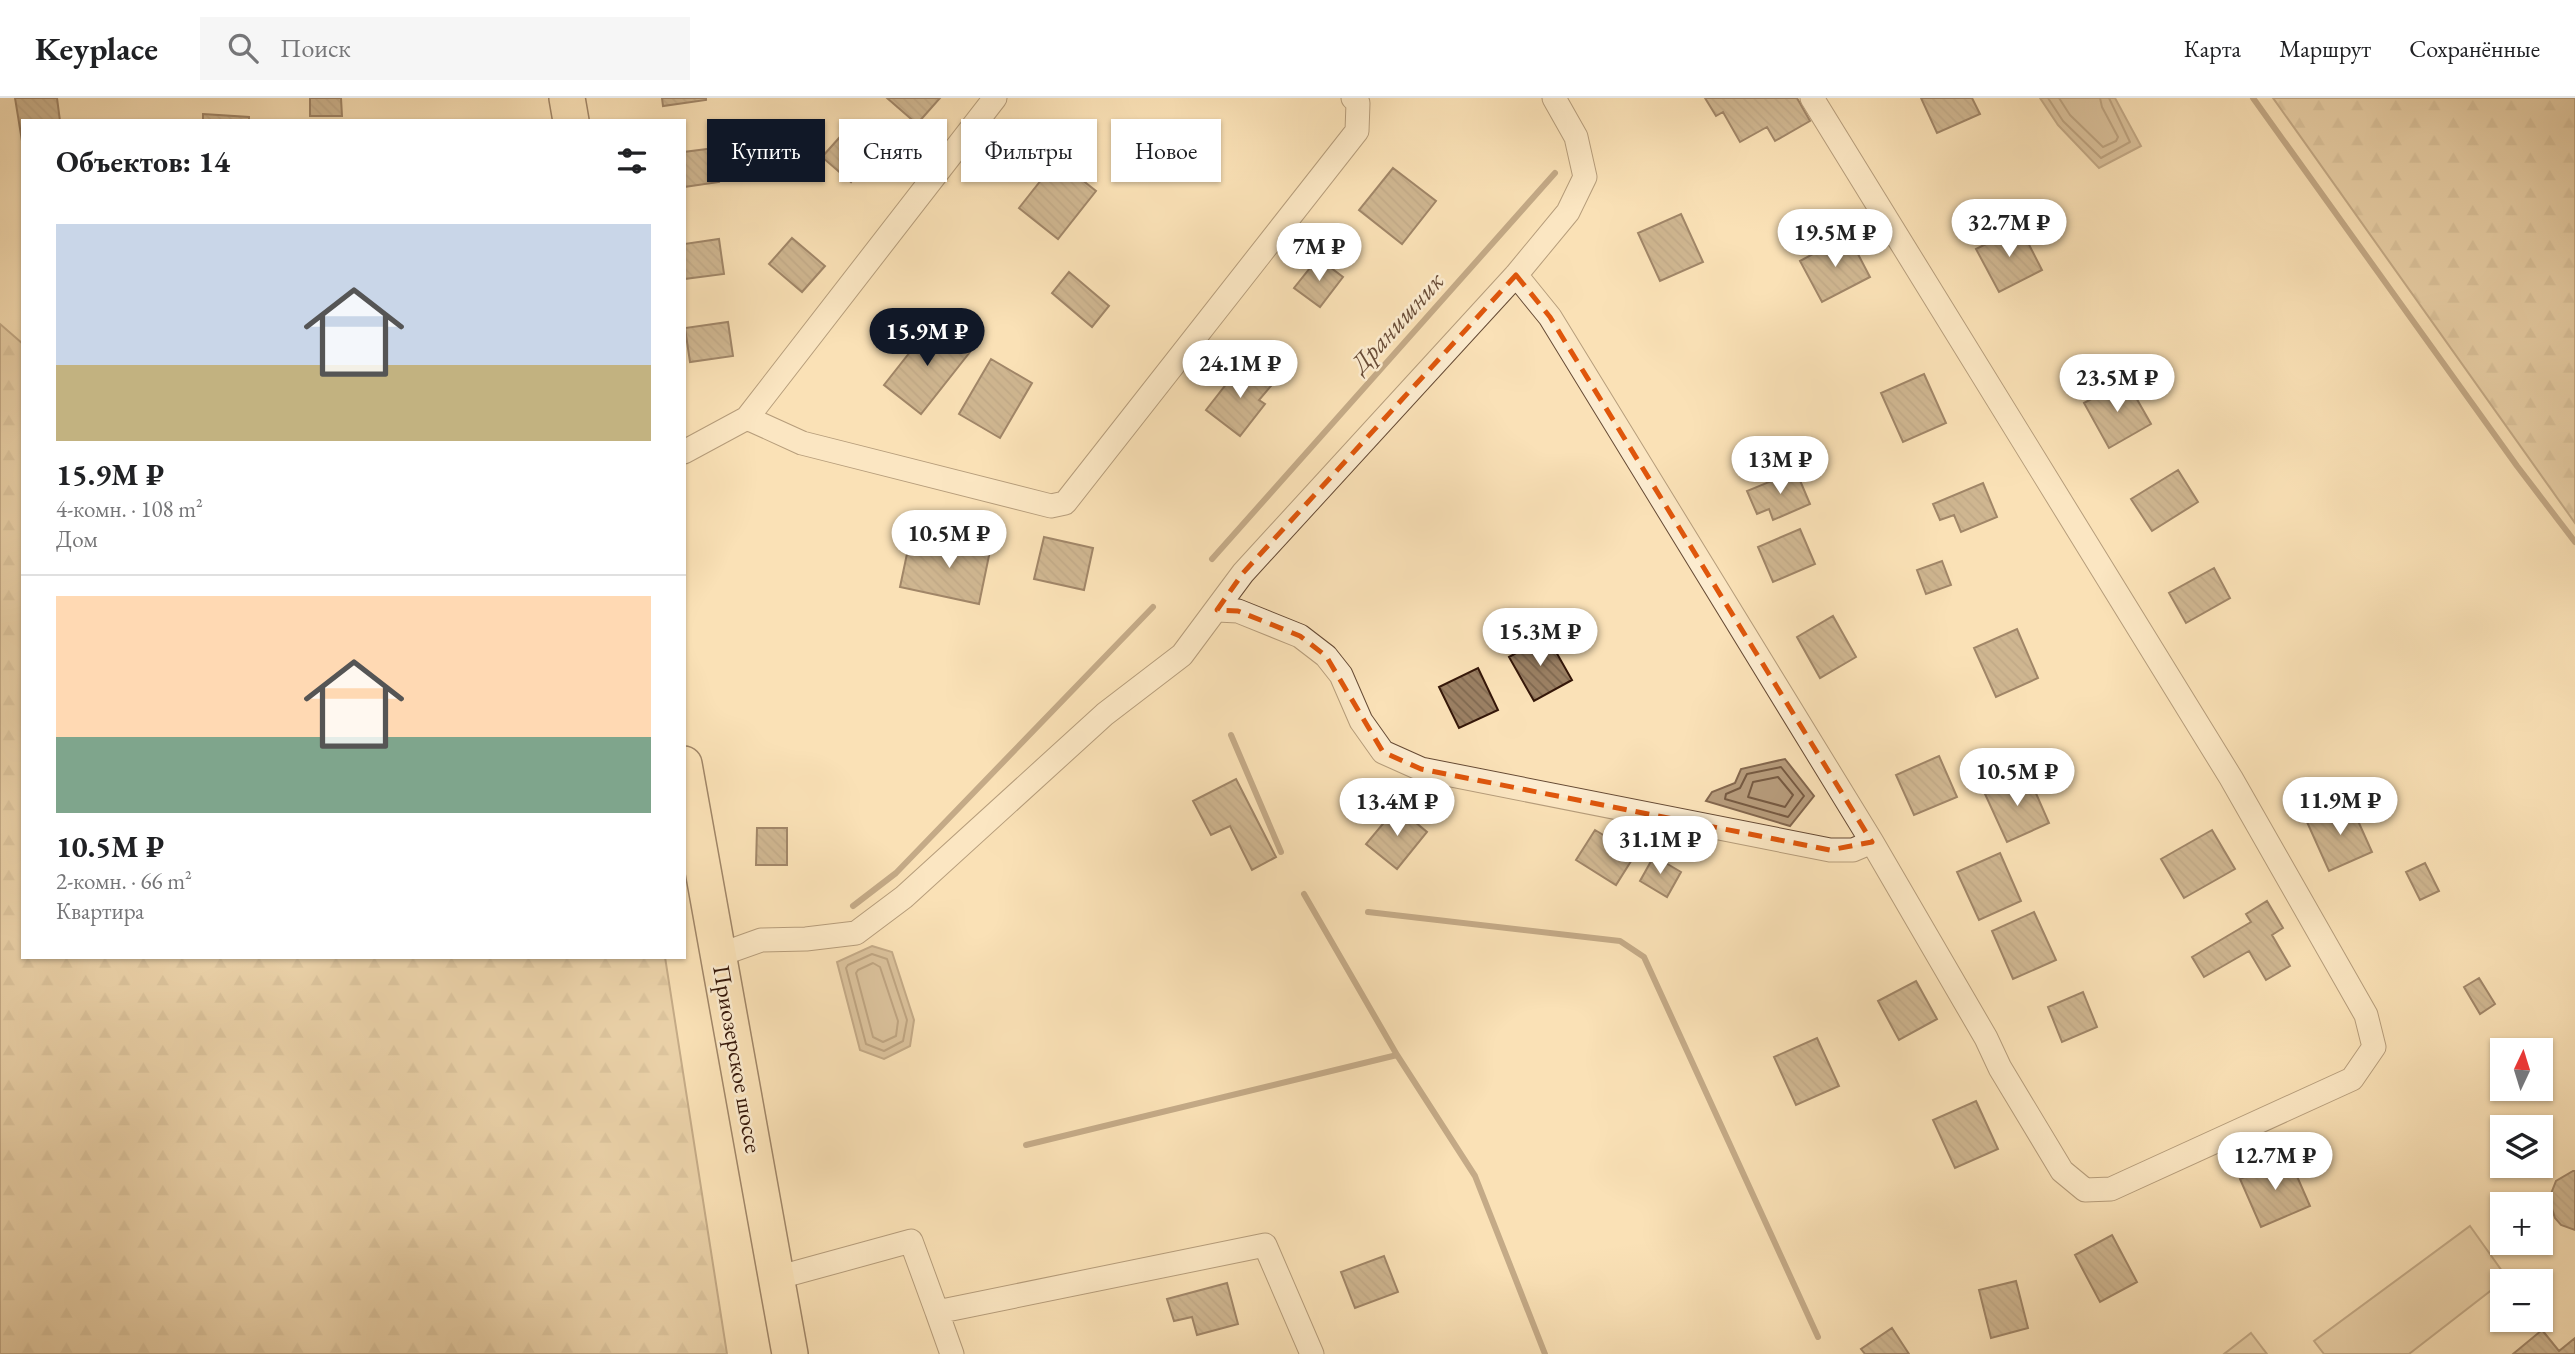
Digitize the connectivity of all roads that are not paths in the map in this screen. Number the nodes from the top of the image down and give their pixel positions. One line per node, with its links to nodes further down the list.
1 (567, 98): 6 (main road)
2 (995, 98): 8 (street)
3 (1353, 98): 8 (street)
4 (1554, 98): 7 (street)
5 (1812, 98): 12 (street)
6 (571, 119)
7 (1516, 275): 10 (street); 12 (street)
8 (747, 418): 9 (street)
9 (686, 452)
10 (1217, 610): 12 (street); 13 (street)
11 (686, 775): 13 (main road, Приозерское шоссе)
12 (1872, 842)
13 (719, 955): 14 (main road, Приозерское шоссе)
14 (776, 1278): 15 (street); 16 (main road, Приозерское шоссе)
15 (937, 1312): 17 (street); 18 (street)
16 (790, 1354)
17 (952, 1354)
18 (1312, 1354)

